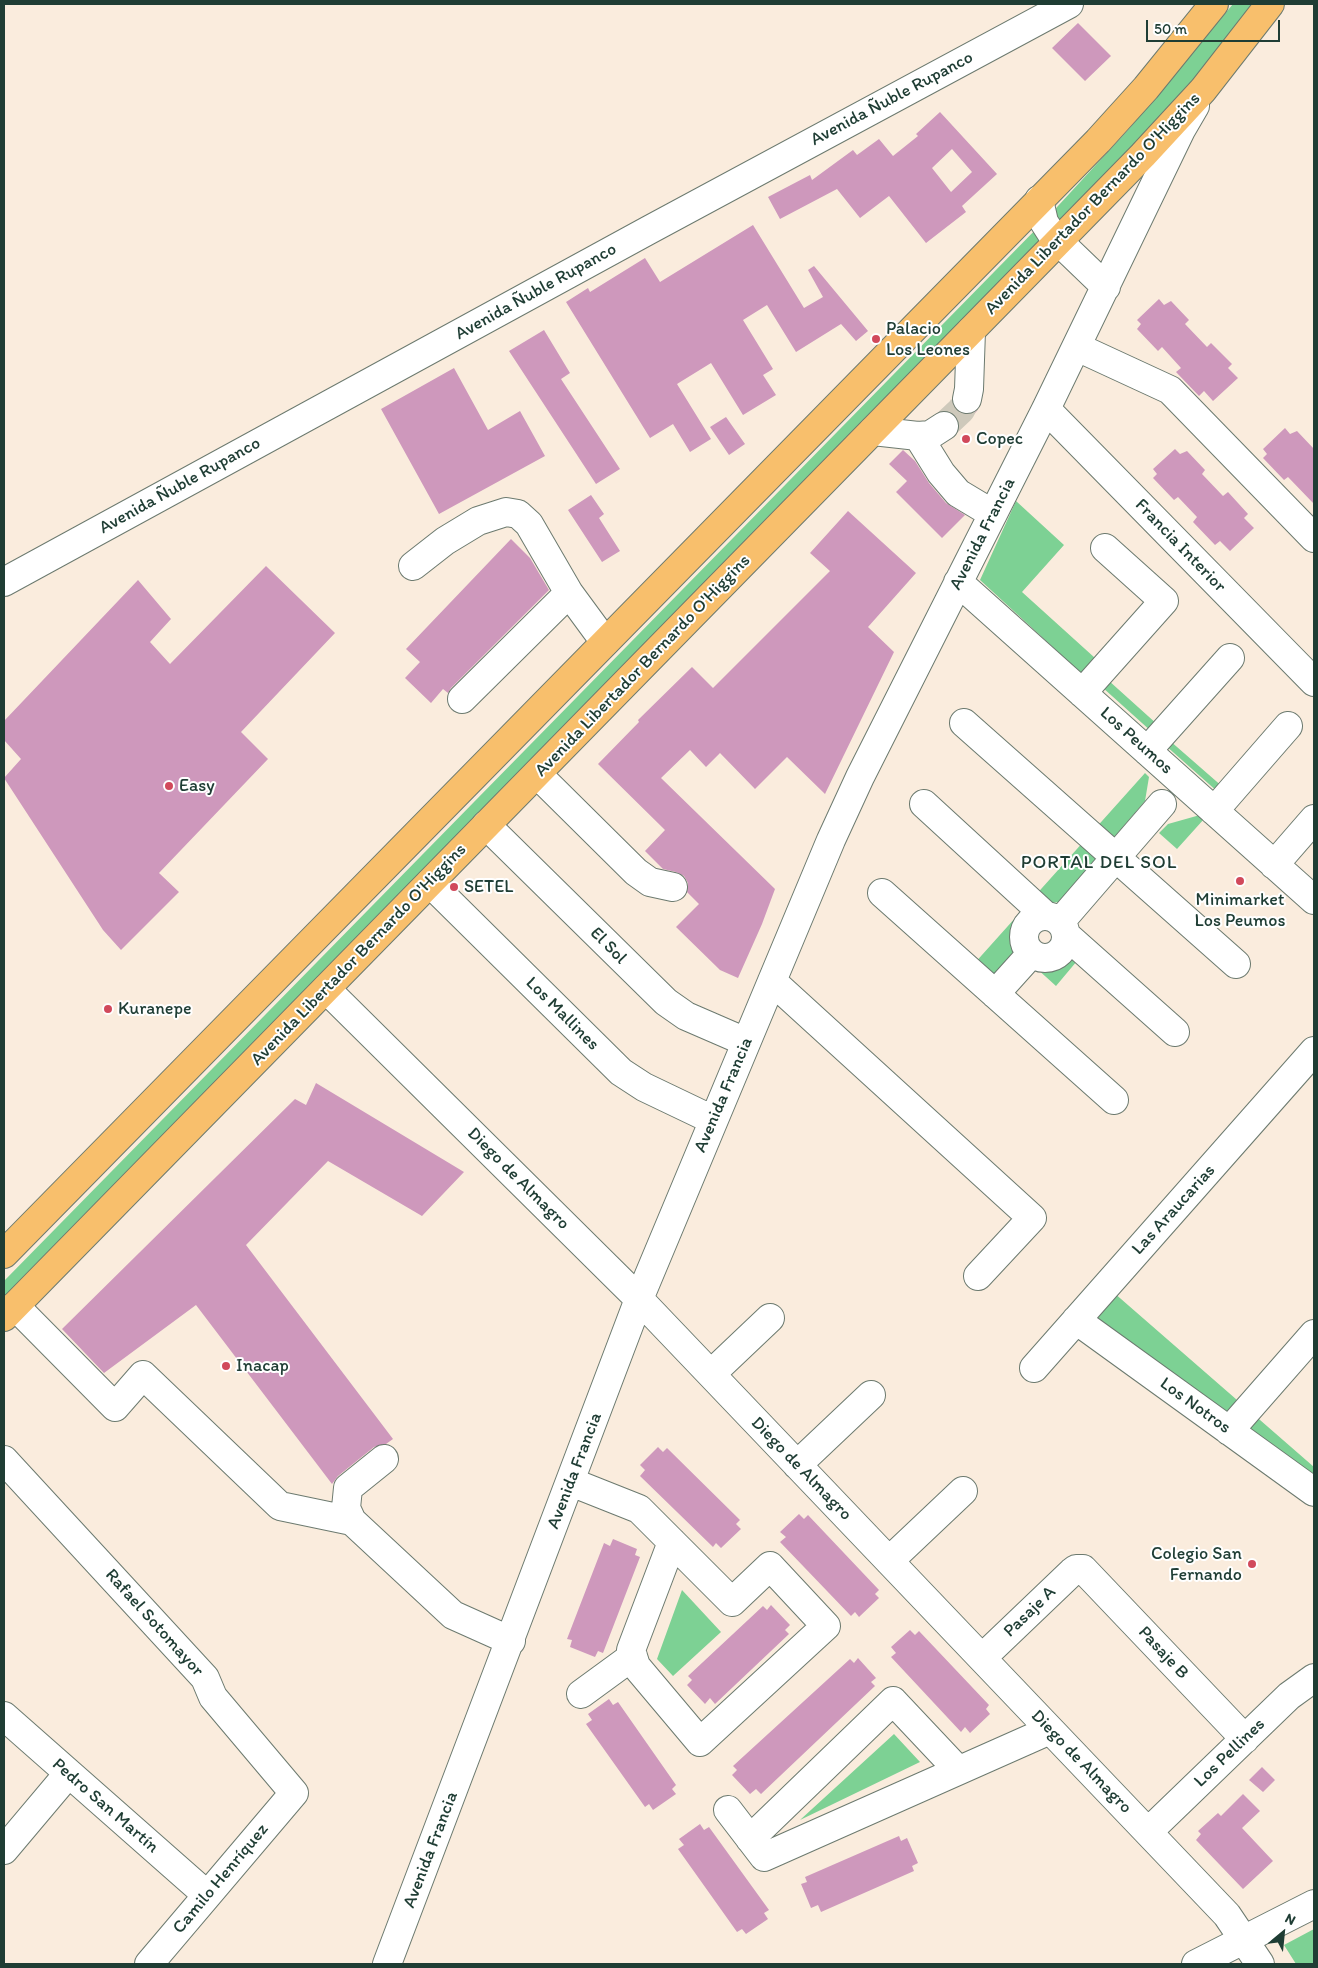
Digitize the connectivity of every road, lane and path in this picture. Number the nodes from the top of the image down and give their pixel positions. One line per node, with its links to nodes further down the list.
1 (1069, 4): 20 (street, Avenida Ñuble Rupanco)
2 (1214, 4): 5 (main road)
3 (1270, 4): 4 (main road, Avenida Libertador Bernardo O'Higgins)
4 (1203, 90): 6 (main road, Avenida Libertador Bernardo O'Higgins); 7 (street, Avenida Francia)
5 (1040, 200): 6 (street); 18 (main road)
6 (1058, 243): 7 (street); 8 (main road, Avenida Libertador Bernardo O'Higgins)
7 (1106, 287): 9 (street, Avenida Francia)
8 (971, 331): 10 (street); 13 (main road, Avenida Libertador Bernardo O'Higgins)
9 (1077, 347): 11 (street, Avenida Francia); 16 (street)
10 (967, 398)
11 (1046, 409): 15 (street, Avenida Francia); 26 (street, Francia Interior)
12 (944, 426): 14 (street)
13 (873, 431): 14 (street); 23 (main road, Avenida Libertador Bernardo O'Higgins)
14 (918, 436): 15 (street)
15 (993, 514): 21 (street, Avenida Francia)
16 (1314, 538)
17 (1105, 548): 27 (street)
18 (686, 560): 23 (main road); 24 (main road)
19 (413, 566): 22 (street)
20 (4, 582)
21 (958, 582): 27 (street, Los Peumos); 46 (street, Avenida Francia)
22 (569, 593): 24 (street); 28 (street)
23 (712, 594): 32 (main road, Avenida Libertador Bernardo O'Higgins)
24 (605, 642): 54 (main road)
25 (1230, 658): 31 (street)
26 (1314, 682)
27 (1082, 693): 31 (street, Los Peumos)
28 (462, 699)
29 (964, 723): 38 (street)
30 (1288, 726): 35 (street)
31 (1157, 760): 34 (street); 35 (street, Los Peumos)
32 (537, 774): 37 (main road, Avenida Libertador Bernardo O'Higgins); 41 (street)
33 (924, 804): 44 (street)
34 (1162, 804): 35 (street); 38 (street)
35 (1206, 804): 39 (street, Los Peumos)
36 (1314, 819): 39 (street)
37 (486, 825): 40 (main road, Avenida Libertador Bernardo O'Higgins); 50 (street, El Sol)
38 (1116, 857): 44 (street); 45 (street)
39 (1274, 864): 43 (street, Los Peumos)
40 (430, 883): 47 (main road, Avenida Libertador Bernardo O'Higgins); 53 (street, Los Mallines)
41 (673, 887)
42 (882, 893): 48 (street)
43 (1314, 900)
44 (1058, 924): 48 (street); 49 (street)
45 (1236, 964)
46 (772, 981): 50 (street, Avenida Francia); 55 (street)
47 (326, 989): 56 (street, Diego de Almagro); 57 (main road, Avenida Libertador Bernardo O'Higgins)
48 (995, 994): 52 (street)
49 (1175, 1032)
50 (746, 1042): 53 (street, Avenida Francia)
51 (1314, 1051): 59 (street, Las Araucarias)
52 (1114, 1100)
53 (713, 1120): 56 (street, Avenida Francia)
54 (4, 1254)
55 (978, 1276)
56 (639, 1299): 62 (street, Diego de Almagro); 68 (street, Avenida Francia)
57 (9, 1312): 71 (street)
58 (770, 1318): 62 (street)
59 (1076, 1320): 61 (street, Las Araucarias); 64 (street, Los Notros)
60 (1314, 1334): 64 (street)
61 (1034, 1368)
62 (711, 1374): 67 (street, Diego de Almagro)
63 (871, 1395): 67 (street)
64 (1229, 1430): 70 (street, Los Notros)
65 (384, 1459): 71 (street)
66 (4, 1460): 85 (street, Rafael Sotomayor)
67 (797, 1465): 73 (street, Diego de Almagro)
68 (571, 1482): 72 (street); 75 (street, Avenida Francia)
69 (963, 1491): 73 (street)
70 (1314, 1492)
71 (352, 1521): 75 (street)
72 (672, 1542): 76 (street); 76 (street)
73 (889, 1561): 77 (street, Diego de Almagro)
74 (1080, 1568): 77 (street, Pasaje A); 82 (street, Pasaje B)
75 (511, 1641): 94 (street, Avenida Francia)
76 (633, 1656): 79 (street)
77 (982, 1658): 81 (street, Diego de Almagro)
78 (1314, 1678): 82 (street, Los Pellines)
79 (581, 1694)
80 (4, 1716): 84 (street, Pedro San Martín)
81 (1041, 1734): 83 (street); 87 (street, Diego de Almagro)
82 (1245, 1739): 87 (street, Los Pellines)
83 (958, 1770): 88 (street); 88 (street)
84 (68, 1774): 89 (street); 90 (street, Pedro San Martín)
85 (294, 1793): 90 (street, Camilo Henríquez)
86 (728, 1810): 88 (street)
87 (1148, 1832): 92 (street, Diego de Almagro)
88 (750, 1838)
89 (4, 1850)
90 (207, 1895): 93 (street, Camilo Henríquez)
91 (1314, 1904): 92 (street)
92 (1244, 1940): 95 (street); 96 (street, Diego de Almagro)
93 (148, 1964)
94 (387, 1964)
95 (1196, 1964)
96 (1260, 1964)

